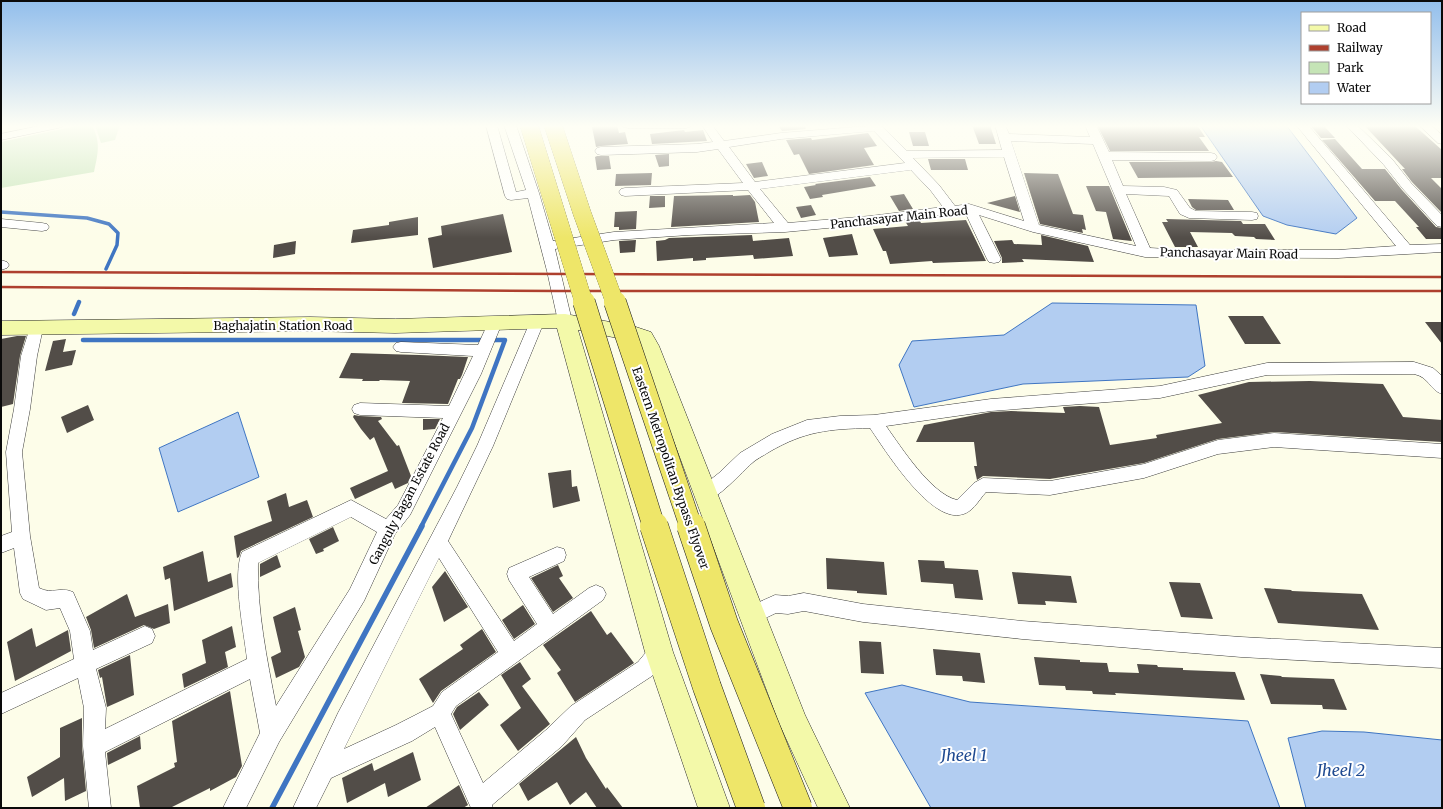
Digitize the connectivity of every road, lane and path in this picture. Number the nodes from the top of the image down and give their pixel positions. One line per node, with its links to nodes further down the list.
1 (502, 163): 15 (street)
2 (523, 163): 15 (street)
3 (541, 163): 65 (main road, bridge)
4 (565, 163): 66 (main road, Eastern Metropolitan Bypass Flyover, bridge)
5 (734, 163): 12 (street)
6 (911, 163): 11 (street)
7 (1012, 163): 23 (street)
8 (1108, 163): 13 (street)
9 (1333, 163): 26 (street)
10 (1389, 163): 20 (street)
11 (914, 166): 12 (street); 17 (street)
12 (752, 186): 14 (street); 22 (street)
13 (1118, 190): 18 (street); 27 (street)
14 (625, 192)
15 (533, 193): 24 (street)
16 (969, 208): 17 (street, Panchasayar Main Road); 23 (street, Panchasayar Main Road); 28 (street)
17 (951, 209): 22 (street, Panchasayar Main Road)
18 (1252, 216)
19 (1, 223): 21 (street)
20 (1442, 223)
21 (42, 227)
22 (785, 228): 24 (street, Panchasayar Main Road)
23 (1033, 228): 27 (street, Panchasayar Main Road)
24 (548, 246): 29 (street)
25 (1442, 248): 26 (street, Panchasayar Main Road)
26 (1406, 250): 27 (street, Panchasayar Main Road)
27 (1145, 253)
28 (994, 258)
29 (565, 321): 30 (street, Baghajatin Station Road); 40 (street, Baghajatin Station Road); 50 (street)
30 (537, 322): 33 (street, Baghajatin Station Road); 43 (street)
31 (1, 328): 32 (street, Baghajatin Station Road)
32 (36, 328): 33 (street, Baghajatin Station Road); 42 (street)
33 (488, 338): 34 (street); 37 (street, Ganguly Bagan Estate Road)
34 (401, 347)
35 (1442, 388): 38 (street)
36 (360, 409): 37 (street)
37 (454, 412): 41 (street, Ganguly Bagan Estate Road)
38 (874, 421): 39 (street); 40 (street)
39 (1442, 451)
40 (706, 493): 47 (street)
41 (388, 529): 54 (street); 57 (street, Ganguly Bagan Estate Road)
42 (21, 536): 44 (street); 53 (street)
43 (438, 541): 51 (street); 59 (street)
44 (1, 545)
45 (557, 555): 48 (street)
46 (596, 594): 48 (street)
47 (753, 615): 52 (street); 67 (street)
48 (550, 627): 51 (street)
49 (145, 636): 53 (street)
50 (659, 652): 60 (street); 64 (street)
51 (511, 655): 56 (street)
52 (1442, 658)
53 (85, 664): 55 (street); 58 (street)
54 (258, 664): 57 (street); 58 (street)
55 (1, 704)
56 (440, 713): 59 (street); 60 (street)
57 (271, 734): 62 (street, Ganguly Bagan Estate Road)
58 (94, 746): 61 (street)
59 (323, 770): 63 (street)
60 (480, 805)
61 (100, 808)
62 (234, 808)
63 (304, 808)
64 (714, 808)
65 (751, 808)
66 (798, 808)
67 (834, 808)

